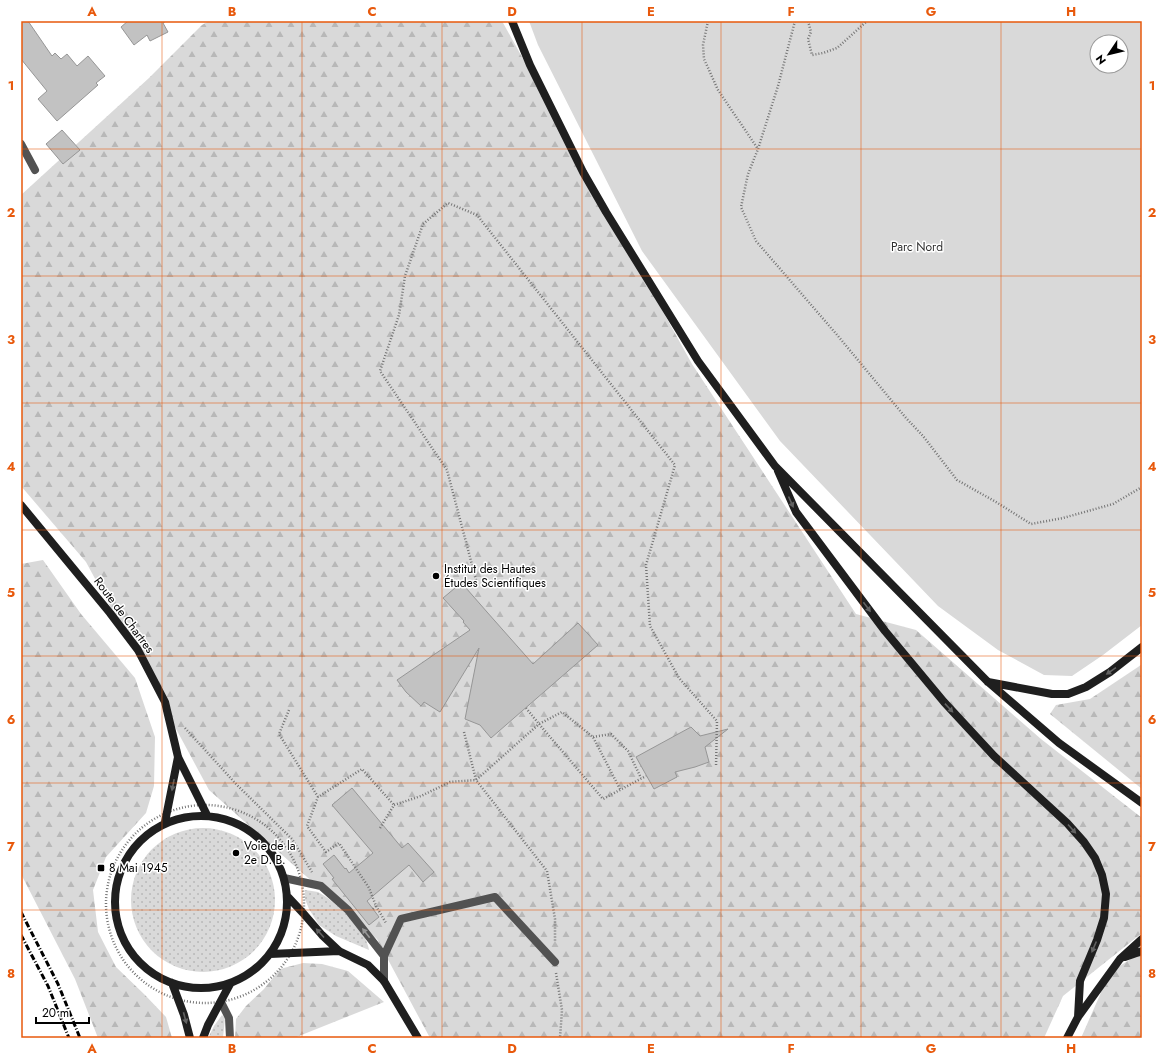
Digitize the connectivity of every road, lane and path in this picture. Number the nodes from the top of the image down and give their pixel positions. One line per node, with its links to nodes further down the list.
1 (512, 21): 9 (main road)
2 (708, 21): 7 (path)
3 (795, 21): 7 (path)
4 (808, 21): 5 (path)
5 (867, 21)
6 (21, 144): 8 (street)
7 (758, 149): 10 (path)
8 (35, 170)
9 (776, 466): 14 (main road); 52 (main road, one-way to 52)
10 (1142, 487)
11 (21, 505): 20 (main road, Route de Chartres)
12 (476, 580): 21 (path)
13 (1142, 647): 14 (main road, one-way to 14)
14 (987, 681): 27 (main road)
15 (526, 708): 17 (path)
16 (289, 710): 26 (path)
17 (539, 724): 19 (path); 24 (path); 25 (path)
18 (464, 732): 24 (path)
19 (593, 737): 23 (path); 25 (path)
20 (178, 757): 28 (main road, Route de Chartres); 30 (main road, Route de Chartres, one-way to 30)
21 (716, 767)
22 (646, 776): 23 (path)
23 (641, 778): 25 (path)
24 (476, 780): 29 (path); 46 (path)
25 (620, 790)
26 (318, 797): 29 (path); 37 (path)
27 (1142, 803)
28 (202, 805): 30 (path); 31 (main road, Route de Chartres); 35 (path)
29 (394, 805): 33 (path)
30 (167, 813): 32 (main road, Route de Chartres); 50 (path)
31 (207, 815): 32 (main road); 34 (main road)
32 (165, 822): 48 (main road)
33 (380, 828)
34 (284, 878): 35 (street); 36 (main road)
35 (301, 882): 38 (path); 44 (street, one-way to 35)
36 (288, 897): 38 (main road); 43 (main road)
37 (373, 908)
38 (303, 913): 40 (main road, one-way to 38); 42 (path)
39 (1142, 939): 45 (main road)
40 (339, 951): 42 (main road); 47 (main road)
41 (1142, 951): 45 (main road)
42 (291, 953): 43 (main road); 51 (path)
43 (270, 954): 49 (main road)
44 (384, 956): 46 (street); 47 (street)
45 (1120, 959): 52 (main road)
46 (554, 962): 57 (path)
47 (384, 980): 56 (main road)
48 (172, 983): 49 (main road); 50 (main road)
49 (230, 984): 51 (main road)
50 (178, 999): 51 (path); 53 (main road, one-way to 53)
51 (220, 1002): 54 (main road); 55 (street)
52 (1078, 1017): 58 (main road)
53 (190, 1038)
54 (203, 1038)
55 (230, 1038)
56 (418, 1038)
57 (560, 1038)
58 (1067, 1038)

